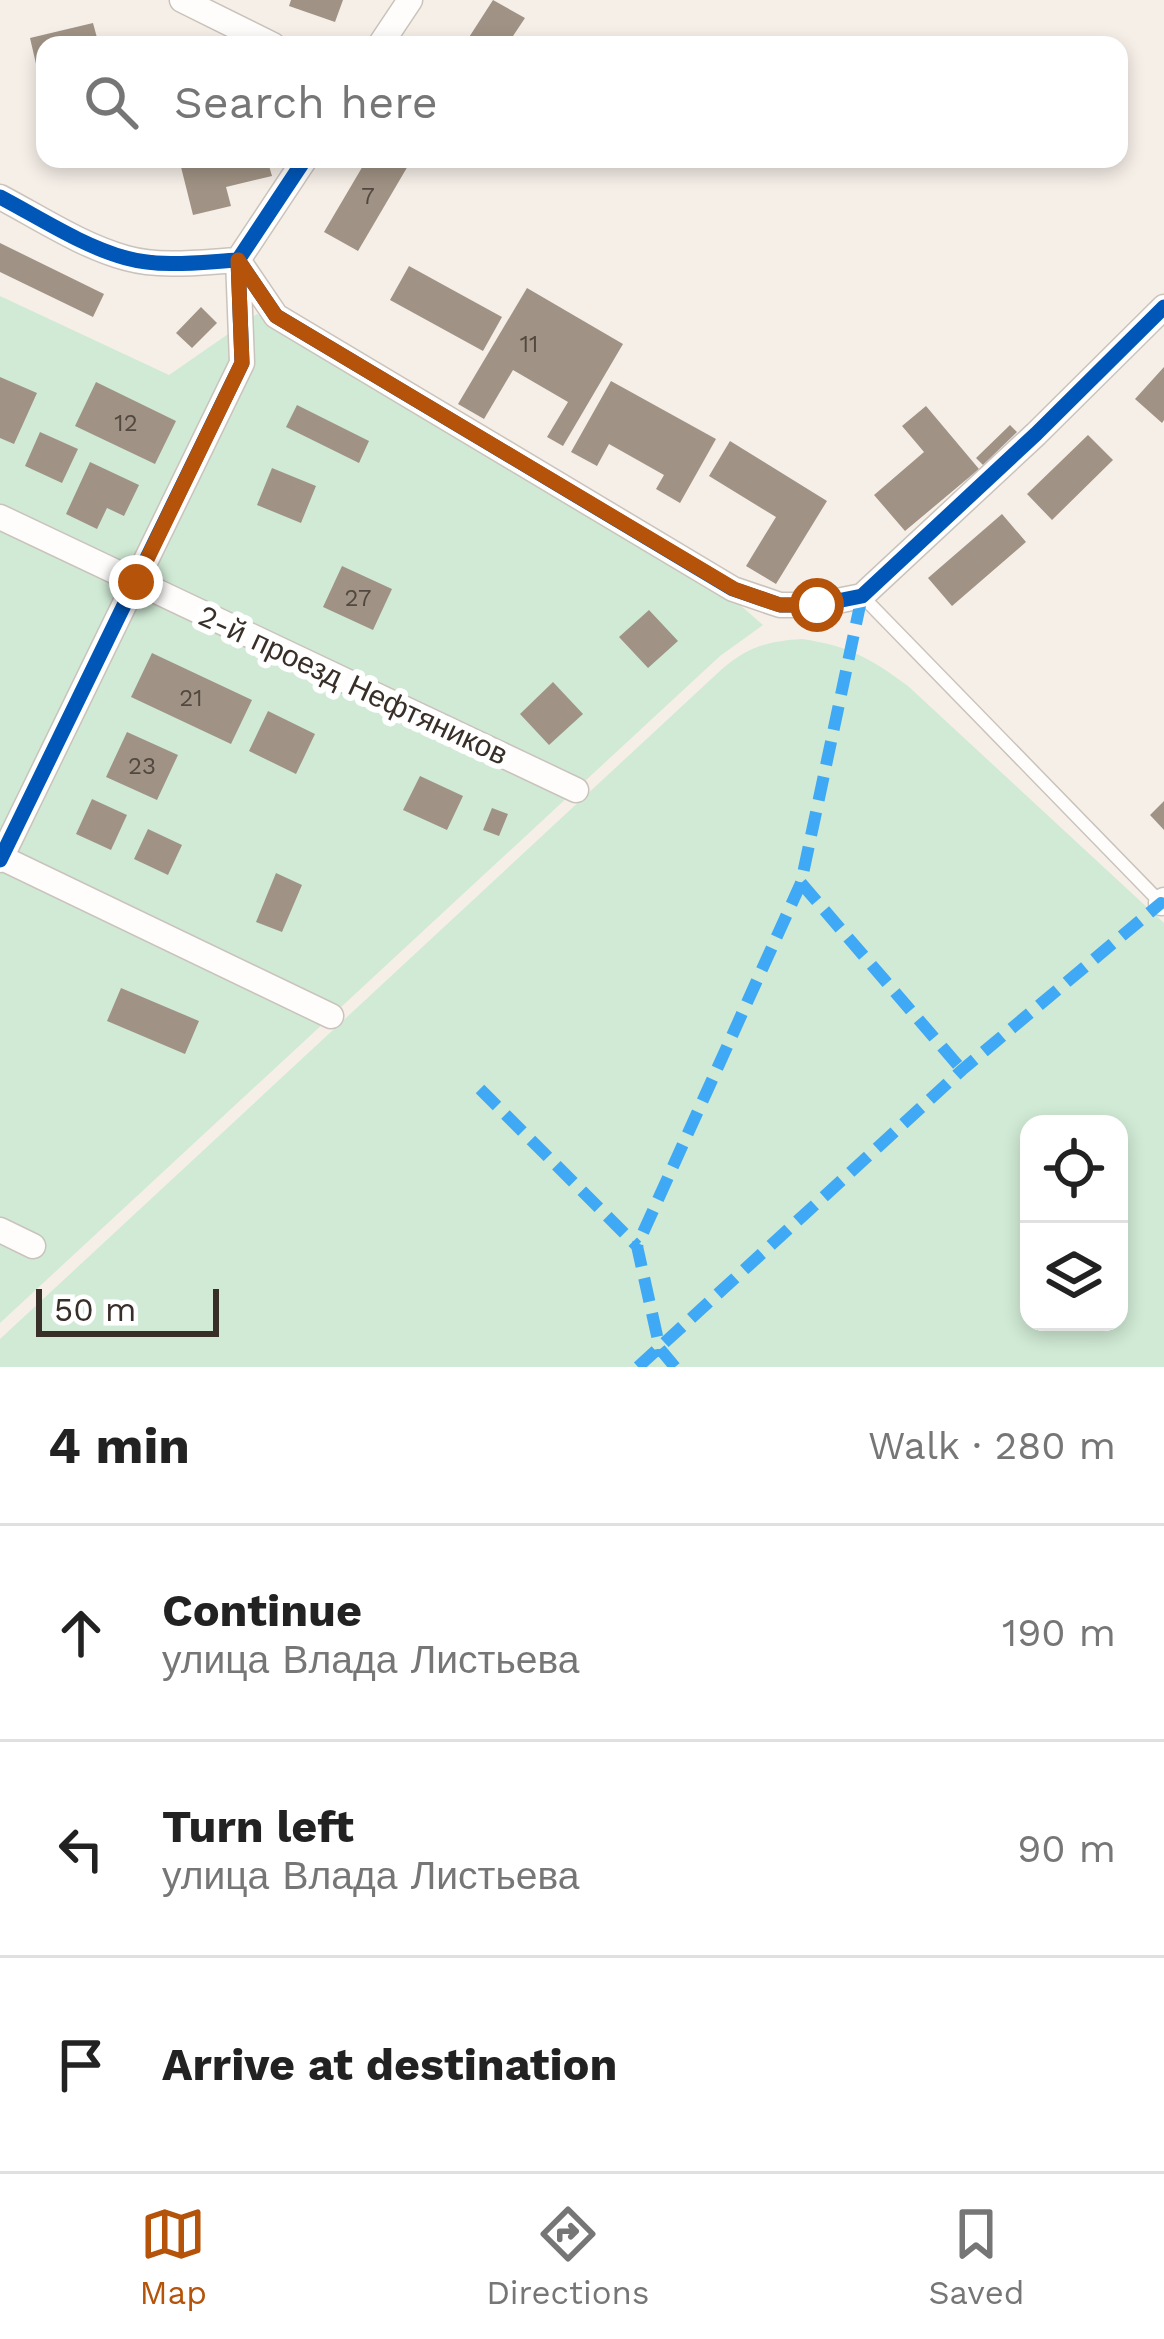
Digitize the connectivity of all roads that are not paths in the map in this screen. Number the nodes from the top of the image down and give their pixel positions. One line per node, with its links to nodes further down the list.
1 (182, 0): 3 (street)
2 (410, 0): 4 (street)
3 (255, 36)
4 (386, 36)
5 (299, 168): 7 (street)
6 (0, 197): 7 (street)
7 (238, 260): 10 (street); 11 (street)
8 (1164, 307): 11 (street)
9 (0, 518): 10 (street, 2-й проезд Нефтяников)
10 (136, 582): 12 (street, 2-й проезд Нефтяников); 13 (street)
11 (862, 596): 14 (lane)
12 (575, 790)
13 (0, 858): 15 (street)
14 (1162, 901)
15 (332, 1016)
16 (0, 1230): 17 (street)
17 (33, 1246)

